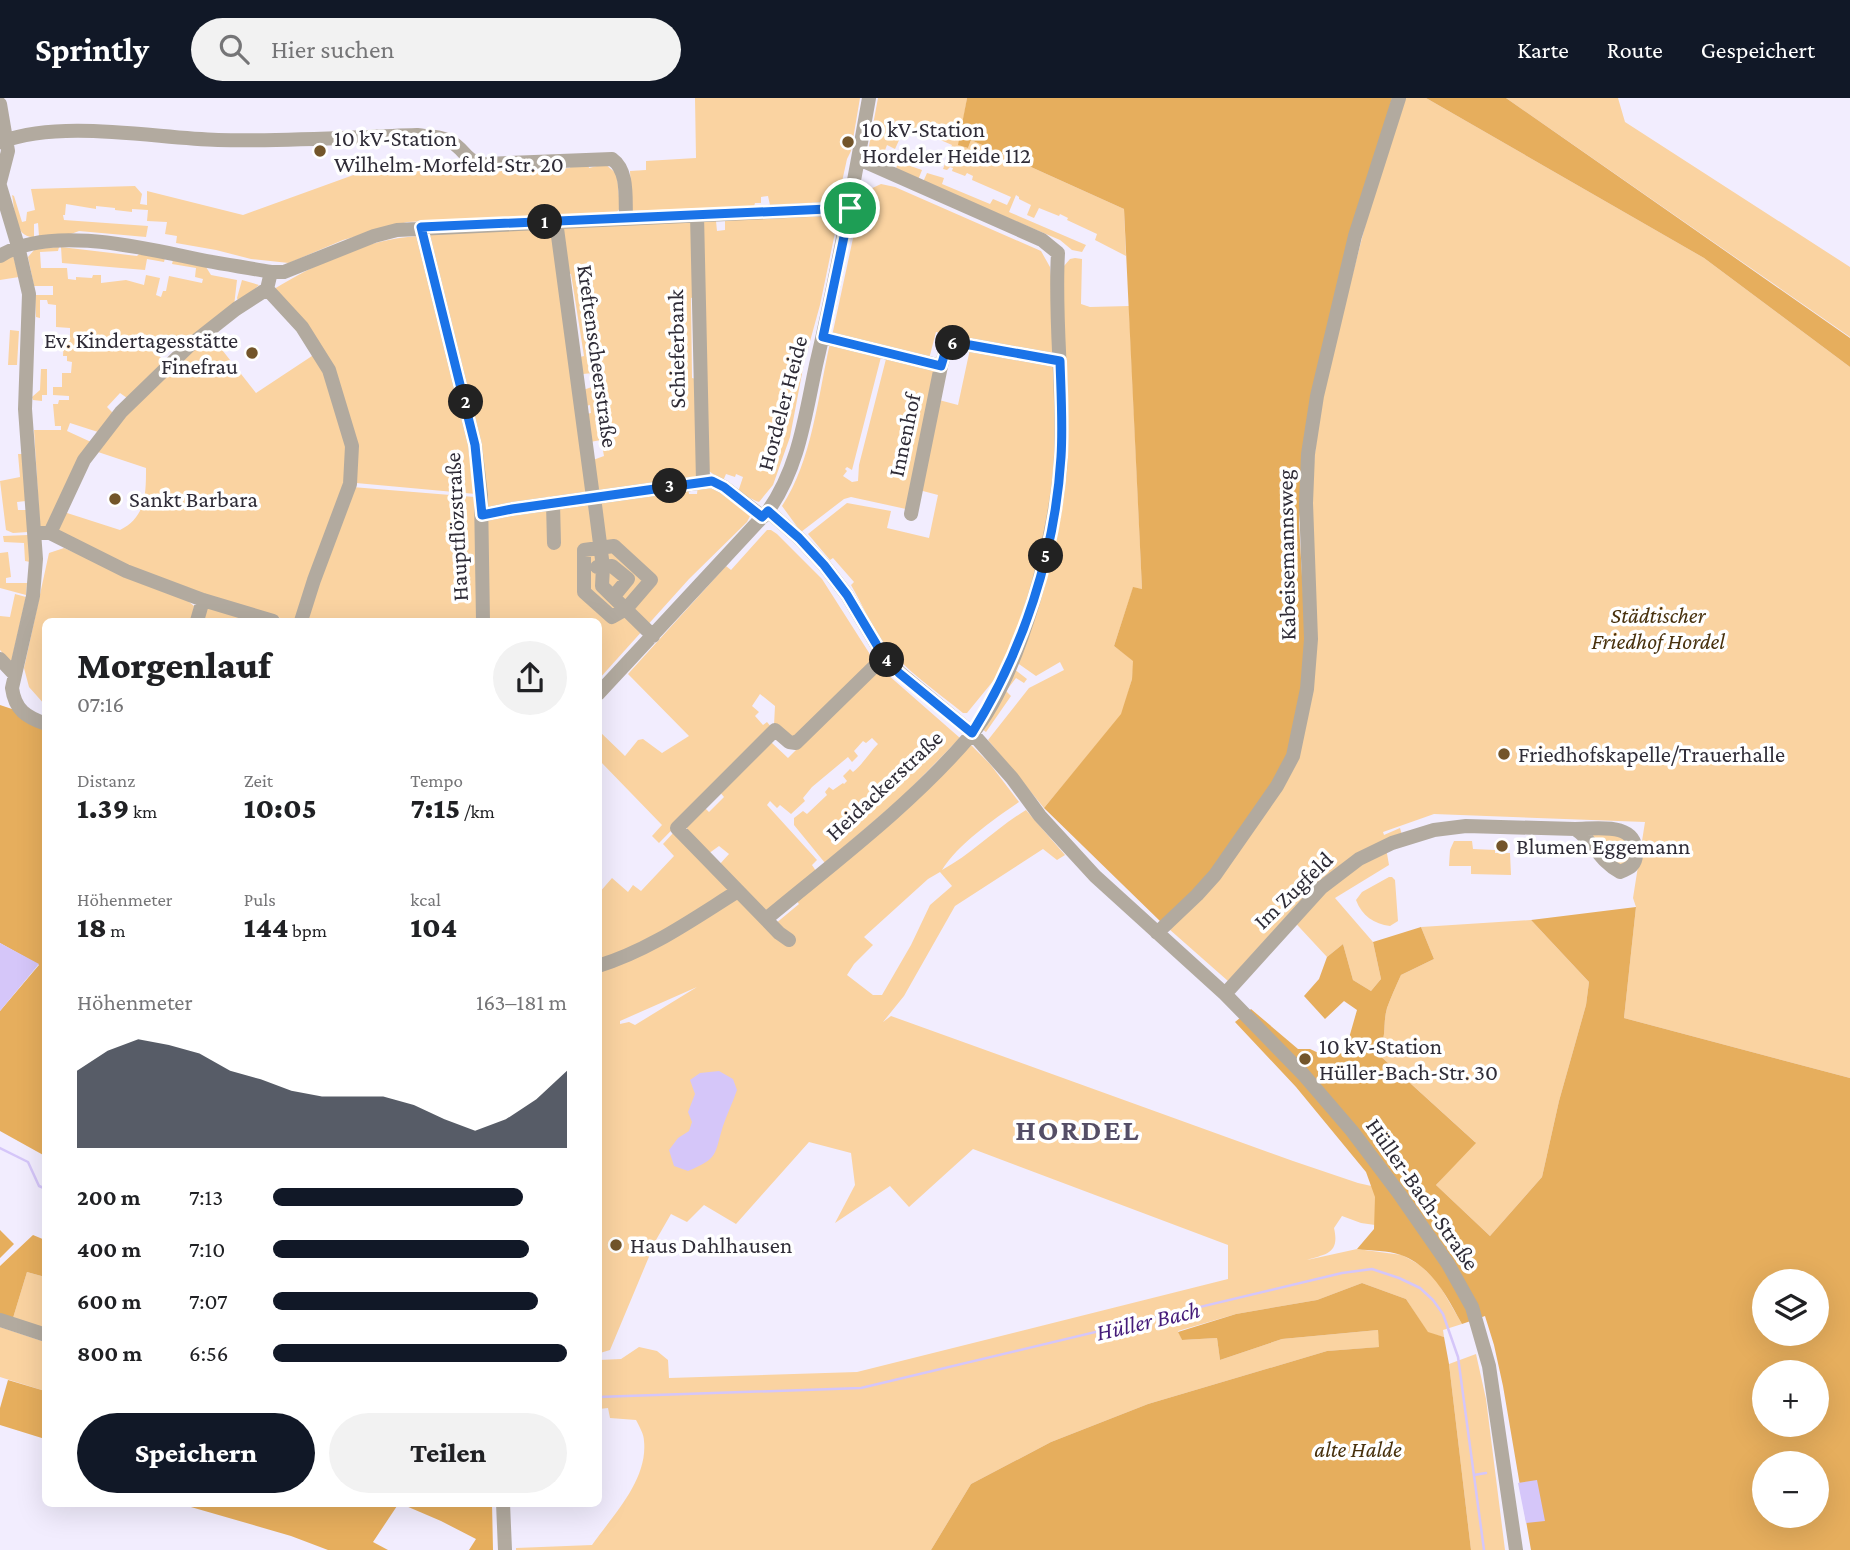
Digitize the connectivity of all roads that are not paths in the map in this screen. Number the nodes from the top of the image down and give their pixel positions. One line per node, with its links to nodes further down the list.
1 (869, 98): 5 (street, Hordeler Heide)
2 (1399, 98): 52 (street, Kabeisemannsweg)
3 (0, 104): 4 (street)
4 (4, 141): 6 (street); 9 (street)
5 (859, 159): 7 (street, Hordeler Heide); 17 (street, Heidackerstraße)
6 (0, 184): 12 (street)
7 (850, 208): 8 (street); 16 (street, Hordeler Heide)
8 (697, 215): 9 (street); 19 (street, Schieferbank)
9 (626, 218): 10 (street)
10 (556, 221): 11 (street); 20 (street, Kreftenscheerstraße)
11 (421, 227): 14 (street); 24 (street, Hauptflözstraße)
12 (18, 246): 13 (street); 14 (street); 25 (street)
13 (0, 256)
14 (271, 272): 15 (street)
15 (267, 289): 26 (street); 40 (street)
16 (823, 337): 18 (street, Innenhof); 22 (street, Hordeler Heide)
17 (1060, 361): 18 (street, Innenhof); 48 (street, Heidackerstraße)
18 (941, 366): 23 (street, Innenhof)
19 (703, 481): 20 (street); 22 (street, Hüller-Bach-Straße)
20 (594, 497): 21 (street); 28 (street, Kreftenscheerstraße)
21 (553, 503): 24 (street); 27 (street)
22 (765, 514): 42 (street, Hordeler Heide); 43 (street, Hüller-Bach-Straße)
23 (911, 514)
24 (482, 515): 41 (street, Hauptflözstraße)
25 (34, 533): 26 (street); 45 (street)
26 (50, 533): 35 (street)
27 (554, 543)
28 (601, 548): 29 (street); 30 (street); 31 (street, Kreftenscheerstraße)
29 (625, 556): 31 (street); 33 (street)
30 (585, 568): 31 (street); 36 (street)
31 (609, 568): 32 (street); 34 (street, Kreftenscheerstraße)
32 (628, 579): 33 (street); 34 (street)
33 (651, 580): 37 (street)
34 (610, 593): 36 (street); 37 (street)
35 (203, 600): 38 (street); 39 (street)
36 (596, 603): 37 (street)
37 (626, 609): 42 (street)
38 (198, 618)
39 (264, 618)
40 (302, 618)
41 (483, 618)
42 (653, 636): 46 (street, Hordeler Heide)
43 (884, 657): 48 (street, Hüller-Bach-Straße); 50 (street)
44 (0, 659): 45 (street)
45 (15, 675): 47 (street)
46 (602, 690)
47 (42, 722)
48 (972, 733): 51 (street, Heidackerstraße); 52 (street, Hüller-Bach-Straße)
49 (1575, 829): 55 (street, Im Zugfeld)
50 (738, 891): 51 (street); 54 (street)
51 (766, 919): 53 (street)
52 (1157, 933): 55 (street, Hüller-Bach-Straße)
53 (789, 940)
54 (602, 965)
55 (1225, 994): 60 (street, Hüller-Bach-Straße)
56 (0, 1320): 57 (street)
57 (42, 1334)
58 (503, 1507): 59 (street)
59 (505, 1550)
60 (1516, 1550)

